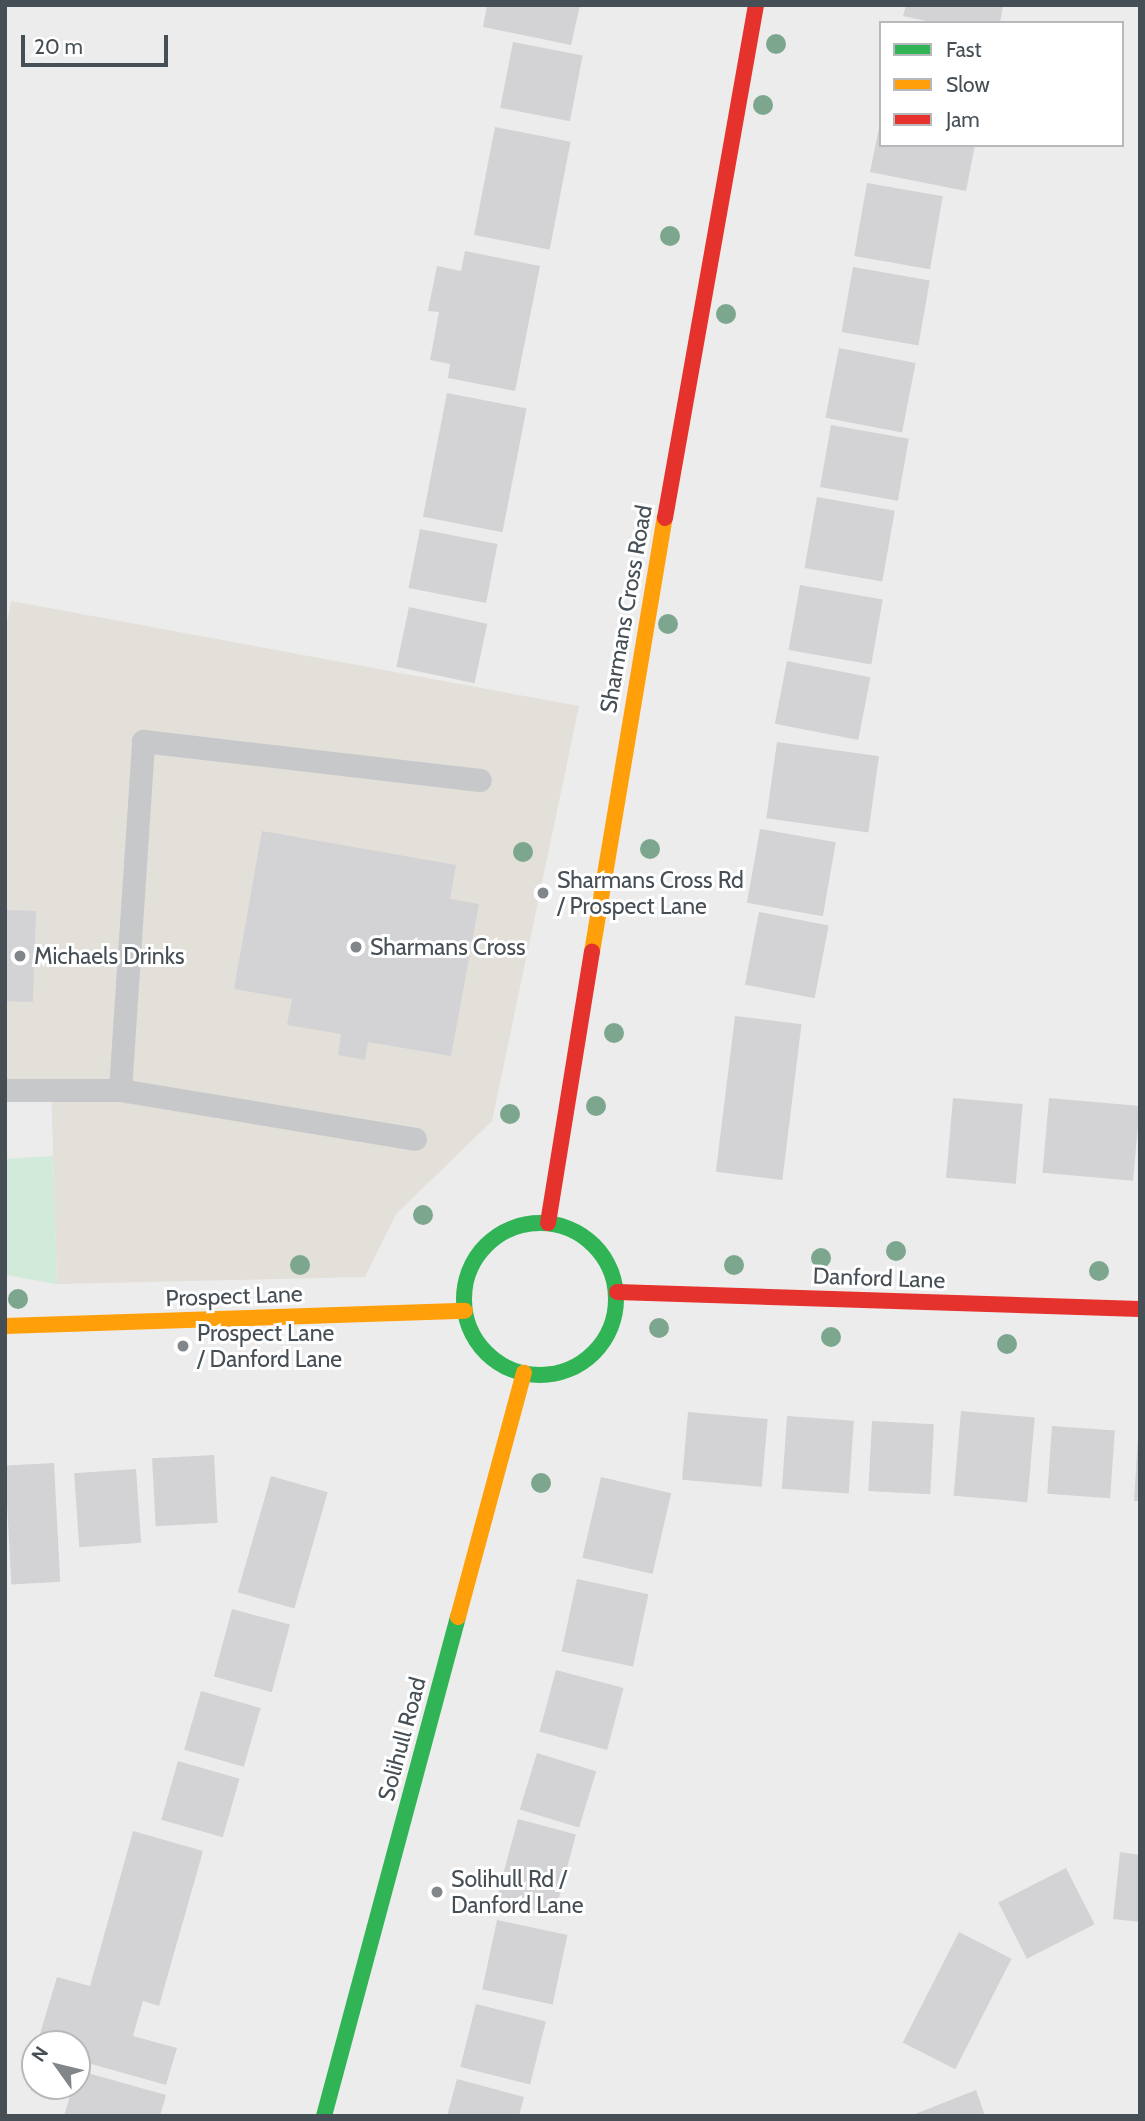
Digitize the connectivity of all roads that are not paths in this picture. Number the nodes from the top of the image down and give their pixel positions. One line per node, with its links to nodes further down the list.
1 (757, 5): 6 (street, Sharmans Cross Road)
2 (480, 780): 4 (lane)
3 (5, 1090): 4 (lane)
4 (120, 1090): 5 (lane)
5 (415, 1139)
6 (548, 1223): 7 (street); 9 (street)
7 (617, 1292): 8 (street, Danford Lane); 11 (street)
8 (1140, 1309)
9 (465, 1311): 10 (street, Prospect Lane); 11 (street)
10 (5, 1326)
11 (524, 1373): 12 (street, Solihull Road)
12 (324, 2116)

